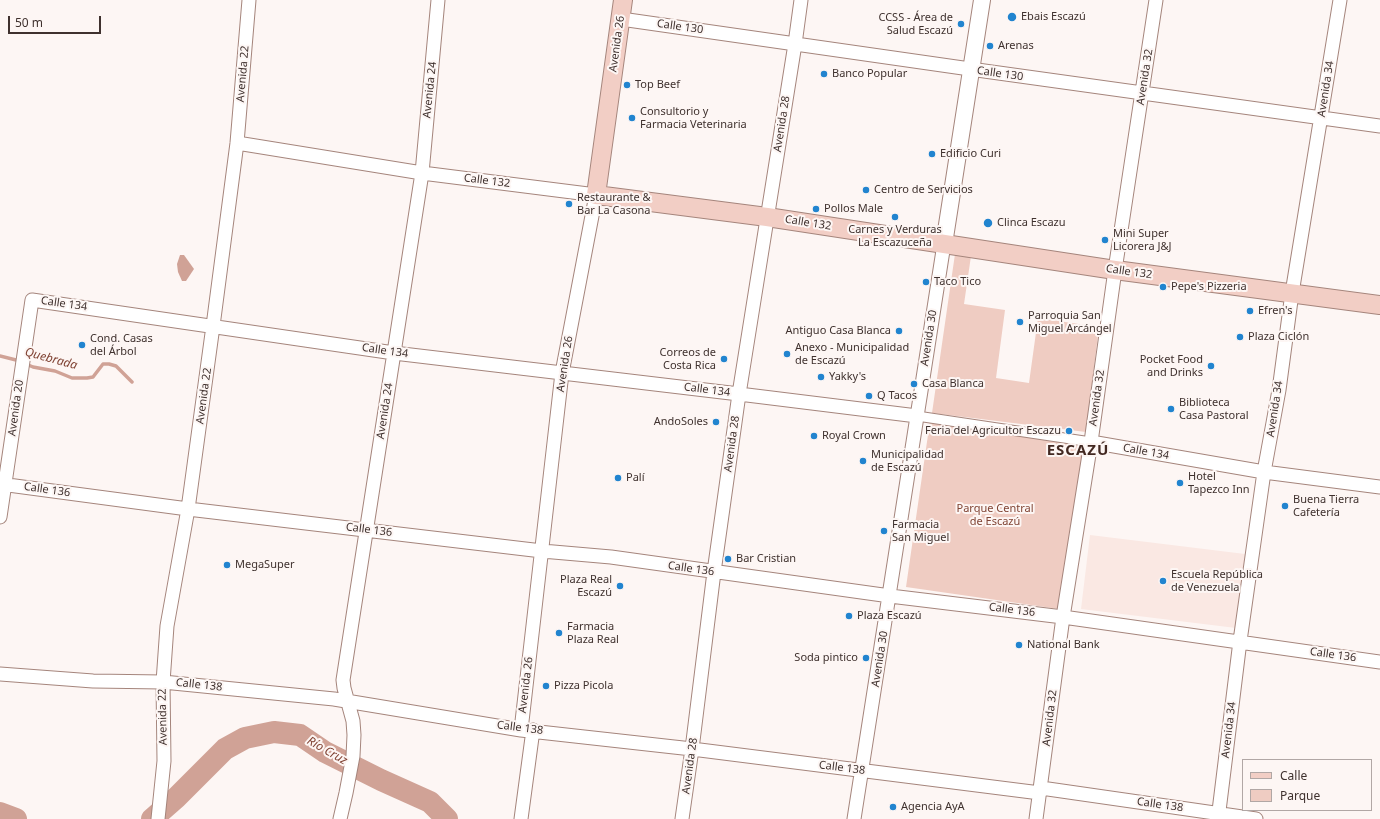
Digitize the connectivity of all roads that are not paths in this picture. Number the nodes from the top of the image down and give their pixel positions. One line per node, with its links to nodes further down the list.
1 (249, 0): 14 (street, Avenida 22)
2 (438, 0): 15 (street, Avenida 24)
3 (623, 0): 8 (main road, Avenida 26)
4 (801, 0): 9 (street, Avenida 28)
5 (982, 0): 10 (street, Avenida 30)
6 (1156, 0): 11 (street, Avenida 32)
7 (1340, 0): 12 (street, Avenida 34)
8 (621, 19): 9 (street, Calle 130); 16 (main road, Avenida 26)
9 (796, 44): 10 (street, Calle 130); 17 (street, Avenida 28)
10 (970, 70): 11 (street, Calle 130); 18 (street, Avenida 30)
11 (1142, 93): 12 (street, Calle 130); 19 (street, Avenida 32)
12 (1321, 119): 13 (street, Calle 130); 20 (street, Avenida 34)
13 (1380, 126)
14 (237, 143): 15 (street, Calle 132); 23 (street, Avenida 22)
15 (422, 173): 16 (street, Calle 132); 24 (street, Avenida 24)
16 (596, 195): 17 (main road, Calle 132); 25 (street, Avenida 26)
17 (767, 217): 18 (main road, Calle 132); 26 (street, Avenida 28)
18 (944, 244): 19 (main road, Calle 132); 27 (street, Avenida 30)
19 (1115, 270): 20 (main road, Calle 132); 28 (street, Avenida 32)
20 (1292, 293): 22 (main road, Calle 132); 29 (street, Avenida 34)
21 (32, 300): 23 (street, Calle 134); 30 (street, Avenida 20)
22 (1380, 305)
23 (213, 326): 24 (street, Calle 134); 32 (street, Avenida 22)
24 (394, 352): 25 (street, Calle 134); 34 (street, Avenida 24)
25 (562, 373): 26 (street, Calle 134); 35 (street, Avenida 26)
26 (739, 394): 27 (street, Calle 134); 36 (street, Avenida 28)
27 (917, 416): 28 (street, Calle 134); 37 (street, Avenida 30)
28 (1091, 442): 29 (street, Calle 134); 38 (street, Avenida 32)
29 (1264, 472): 31 (street, Calle 134); 39 (street, Avenida 34)
30 (2, 484): 32 (street, Calle 136); 33 (street, Avenida 20)
31 (1380, 487)
32 (188, 509): 34 (street, Calle 136); 42 (street, Avenida 22)
33 (0, 517)
34 (367, 530): 35 (street, Calle 136); 43 (street, Avenida 24)
35 (542, 551): 36 (street, Calle 136); 44 (street, Avenida 26)
36 (714, 572): 37 (street, Calle 136); 45 (street, Avenida 28)
37 (890, 596): 38 (street, Calle 136); 46 (street, Avenida 30)
38 (1063, 617): 39 (street, Calle 136); 47 (street, Avenida 32)
39 (1240, 641): 40 (street, Calle 136); 48 (street, Avenida 34)
40 (1380, 662)
41 (0, 674): 42 (street, Calle 138)
42 (163, 682): 43 (street, Calle 138); 49 (street, Avenida 22)
43 (348, 702): 44 (street, Calle 138); 50 (street, Avenida 24)
44 (527, 730): 45 (street, Calle 138); 51 (street, Avenida 26)
45 (692, 749): 46 (street, Calle 138); 52 (street, Avenida 28)
46 (861, 771): 47 (street, Calle 138); 53 (street, Avenida 30)
47 (1040, 790): 48 (street, Calle 138); 54 (street, Avenida 32)
48 (1218, 816): 55 (street, Calle 138)
49 (158, 819)
50 (340, 819)
51 (521, 819)
52 (682, 819)
53 (854, 819)
54 (1036, 819)
55 (1256, 819)

